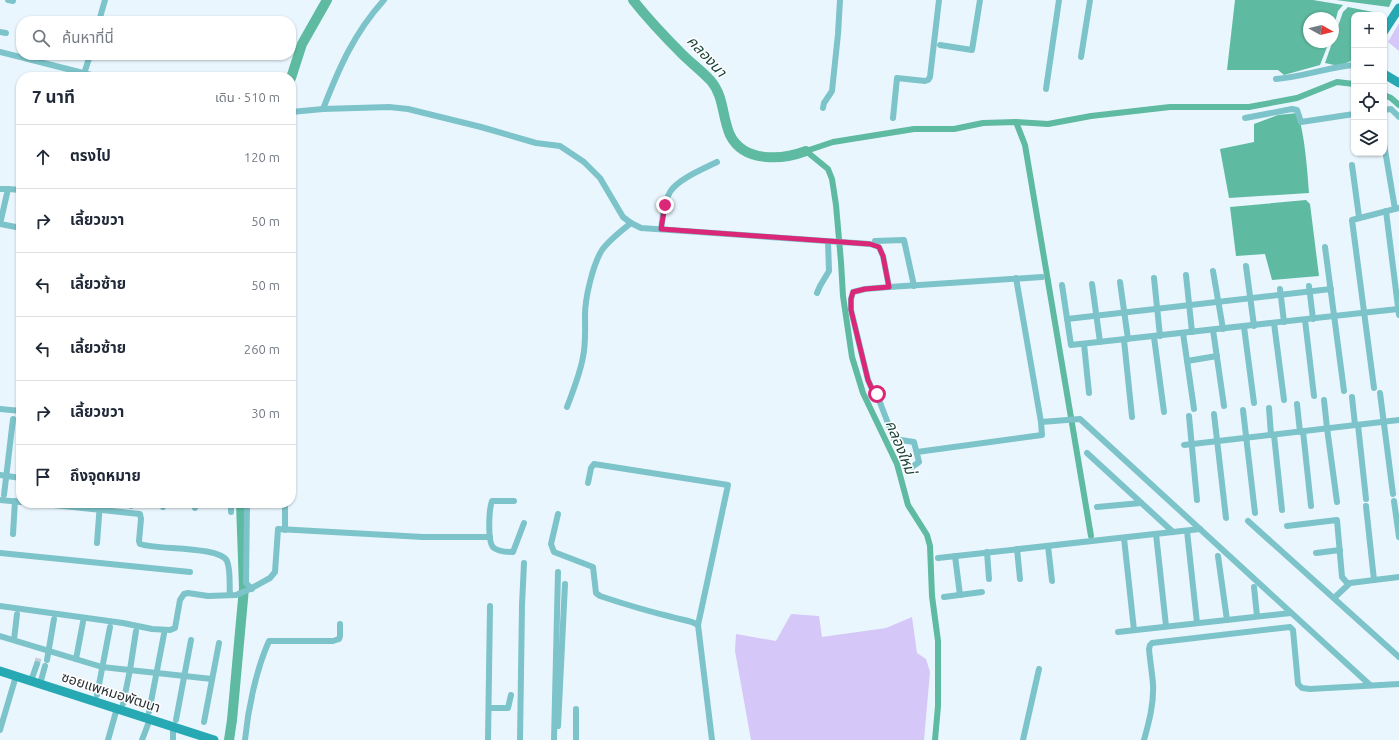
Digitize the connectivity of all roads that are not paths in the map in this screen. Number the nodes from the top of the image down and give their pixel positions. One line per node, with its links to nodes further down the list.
1 (105, 0): 9 (street)
2 (384, 0): 25 (street)
3 (840, 0): 24 (street)
4 (939, 0): 30 (street)
5 (980, 0): 11 (street)
6 (1059, 0): 23 (street)
7 (1090, 0): 14 (street)
8 (1399, 8): 10 (street)
9 (100, 16)
10 (1387, 26)
11 (940, 45)
12 (0, 52): 13 (street)
13 (16, 56)
14 (1081, 58)
15 (31, 60): 18 (street)
16 (88, 60): 19 (street)
17 (1351, 65): 21 (street)
18 (76, 72)
19 (85, 72)
20 (1387, 76): 22 (street)
21 (1276, 79)
22 (1399, 83)
23 (1046, 89)
24 (823, 108)
25 (323, 109): 27 (street); 41 (street)
26 (1387, 110): 29 (street)
27 (296, 112)
28 (1351, 114): 31 (street)
29 (1399, 117)
30 (893, 118)
31 (1245, 118)
32 (1386, 156): 38 (street)
33 (717, 162): 44 (street)
34 (1352, 165): 40 (street)
35 (0, 189): 36 (street)
36 (8, 189): 37 (street); 42 (street)
37 (16, 190)
38 (1397, 209): 39 (street)
39 (1386, 211): 40 (street); 67 (street)
40 (1359, 217): 69 (street)
41 (628, 220): 44 (street); 100 (street)
42 (0, 224): 43 (street)
43 (16, 227)
44 (661, 229): 46 (street)
45 (875, 241): 57 (street)
46 (831, 242): 58 (street); 62 (street)
47 (1325, 247): 60 (street)
48 (1246, 266): 63 (street)
49 (1214, 271): 64 (street)
50 (1186, 276): 65 (street)
51 (1042, 277): 52 (street)
52 (1016, 278): 57 (street); 112 (street)
53 (1154, 278): 66 (street)
54 (1120, 282): 68 (street)
55 (1092, 284): 70 (street)
56 (1062, 285): 72 (street)
57 (914, 286): 58 (street)
58 (889, 287): 121 (street)
59 (1310, 289): 60 (street); 61 (street); 73 (street)
60 (1330, 290): 71 (street)
61 (1280, 292): 63 (street); 75 (street)
62 (818, 293)
63 (1250, 299): 64 (street); 77 (street)
64 (1218, 302): 65 (street); 79 (street)
65 (1189, 306): 66 (street); 81 (street)
66 (1157, 309): 68 (street); 83 (street)
67 (1399, 312): 69 (street)
68 (1124, 313): 70 (street); 84 (street)
69 (1364, 313): 71 (street); 89 (street)
70 (1096, 316): 72 (street); 85 (street)
71 (1334, 317): 73 (street); 90 (street)
72 (1067, 319): 86 (street)
73 (1313, 319): 74 (street)
74 (1305, 320): 75 (street); 93 (street)
75 (1284, 322): 76 (street)
76 (1274, 323): 77 (street); 95 (street)
77 (1254, 326): 78 (street)
78 (1244, 327): 79 (street); 97 (street)
79 (1223, 329): 80 (street)
80 (1213, 330): 81 (street); 87 (street)
81 (1192, 332): 82 (street)
82 (1183, 333): 83 (street); 88 (street)
83 (1157, 336): 84 (street); 106 (street)
84 (1126, 340): 85 (street); 109 (street)
85 (1100, 342): 86 (street)
86 (1084, 344): 92 (street)
87 (1217, 356): 88 (street); 99 (street)
88 (1187, 360): 103 (street)
89 (1374, 388)
90 (1344, 391)
91 (1380, 393): 113 (street)
92 (1089, 394)
93 (1314, 396)
94 (1352, 397): 114 (street)
95 (1284, 400)
96 (1324, 400): 115 (street)
97 (1254, 403)
98 (1297, 404): 116 (street)
99 (1224, 406)
100 (567, 407)
101 (1269, 408): 117 (street)
102 (0, 409): 104 (street)
103 (1194, 409)
104 (16, 410)
105 (1243, 410): 118 (street)
106 (1164, 412)
107 (1214, 414): 119 (street)
108 (1189, 416): 120 (street)
109 (1132, 417)
110 (13, 419): 124 (street)
111 (1399, 420): 113 (street)
112 (1041, 422): 121 (street); 151 (street)
113 (1384, 422): 114 (street); 127 (street)
114 (1357, 425): 115 (street); 176 (street)
115 (1327, 428): 116 (street); 133 (street)
116 (1301, 431): 117 (street); 135 (street)
117 (1273, 435): 118 (street); 143 (street)
118 (1247, 438): 119 (street); 145 (street)
119 (1217, 441): 120 (street); 147 (street)
120 (1188, 444): 129 (street)
121 (917, 452): 123 (street)
122 (1087, 452): 134 (street)
123 (912, 467)
124 (3, 476): 125 (street); 128 (street)
125 (16, 477)
126 (588, 483): 197 (street)
127 (1393, 494)
128 (2, 498): 130 (street)
129 (1197, 500)
130 (16, 501)
131 (1394, 501): 157 (street)
132 (514, 502): 158 (street)
133 (1337, 502)
134 (1141, 503): 136 (street); 154 (street)
135 (1311, 506)
136 (1096, 507)
137 (17, 508): 155 (street)
138 (100, 508): 160 (street)
139 (110, 508): 184 (street)
140 (231, 508): 144 (street)
141 (247, 508): 181 (street)
142 (285, 508): 152 (street)
143 (1282, 510)
144 (231, 512)
145 (1255, 513)
146 (558, 514): 197 (street)
147 (1226, 518)
148 (1248, 521): 186 (street)
149 (524, 523): 158 (street)
150 (1287, 526): 163 (street)
151 (1200, 529): 153 (street); 189 (street)
152 (285, 530): 158 (street); 181 (street)
153 (1187, 531): 154 (street); 195 (street)
154 (1173, 532): 156 (street)
155 (13, 534)
156 (1156, 534): 159 (street); 198 (street)
157 (1399, 536)
158 (490, 537)
159 (1124, 538): 161 (street); 200 (street)
160 (97, 543)
161 (1048, 546): 162 (street); 177 (street)
162 (1017, 549): 164 (street); 175 (street)
163 (1340, 550): 166 (street); 179 (street)
164 (986, 552): 167 (street); 174 (street)
165 (0, 553): 171 (street)
166 (1316, 553)
167 (955, 556): 169 (street); 183 (street)
168 (1218, 556): 193 (street)
169 (938, 558)
170 (524, 563): 242 (street)
171 (190, 572)
172 (558, 572): 243 (street)
173 (1399, 577): 176 (street)
174 (989, 579)
175 (1020, 579)
176 (1374, 580): 179 (street)
177 (1052, 581)
178 (565, 584): 244 (street)
179 (1348, 584): 186 (street)
180 (1254, 587): 191 (street)
181 (251, 589): 184 (street)
182 (982, 592): 183 (street)
183 (960, 594): 185 (street)
184 (233, 595): 187 (street)
185 (944, 597)
186 (1334, 598): 211 (street)
187 (0, 606)
188 (490, 606): 230 (street)
189 (1291, 613): 191 (street); 226 (street)
190 (17, 614): 205 (street)
191 (1257, 616): 193 (street)
192 (54, 619): 209 (street)
193 (1227, 620): 195 (street)
194 (83, 622): 212 (street)
195 (1198, 623): 198 (street)
196 (340, 624): 240 (street)
197 (698, 625): 246 (street)
198 (1166, 626): 200 (street)
199 (110, 627): 216 (street)
200 (1134, 630): 202 (street)
201 (136, 631): 218 (street)
202 (1118, 632)
203 (164, 634): 220 (street)
204 (0, 636): 205 (street)
205 (14, 640): 208 (street)
206 (191, 640): 222 (street)
207 (219, 643): 223 (street)
208 (41, 649): 209 (street); 210 (street)
209 (49, 651): 212 (street); 213 (street)
210 (39, 656)
211 (1399, 657)
212 (76, 659): 216 (street)
213 (47, 660)
214 (37, 664): 224 (street)
215 (45, 666): 224 (street)
216 (102, 667): 218 (street); 227 (street)
217 (1038, 669): 247 (street)
218 (130, 670): 220 (street); 229 (street)
219 (0, 671): 221 (street, ซอยแพหมอพัฒนา)
220 (157, 673): 222 (street); 232 (street)
221 (16, 676): 224 (street, ซอยแพหมอพัฒนา); 235 (street)
222 (184, 676): 223 (street); 234 (street)
223 (212, 679): 233 (street)
224 (35, 682): 229 (street, ซอยแพหมอพัฒนา)
225 (1399, 684): 226 (street)
226 (1370, 685): 248 (street)
227 (97, 695)
228 (511, 695): 230 (street)
229 (120, 706): 232 (street, ซอยแพหมอพัฒนา); 236 (street)
230 (489, 708): 241 (street)
231 (576, 709): 245 (street)
232 (149, 715): 234 (street, ซอยแพหมอพัฒนา); 237 (street)
233 (204, 722)
234 (175, 723): 238 (street); 239 (street, ซอยแพหมอพัฒนา)
235 (0, 730)
236 (108, 740)
237 (142, 740)
238 (173, 740)
239 (214, 740)
240 (245, 740)
241 (488, 740)
242 (520, 740)
243 (554, 740)
244 (558, 740)
245 (576, 740)
246 (712, 740)
247 (1023, 740)
248 (1144, 740)

